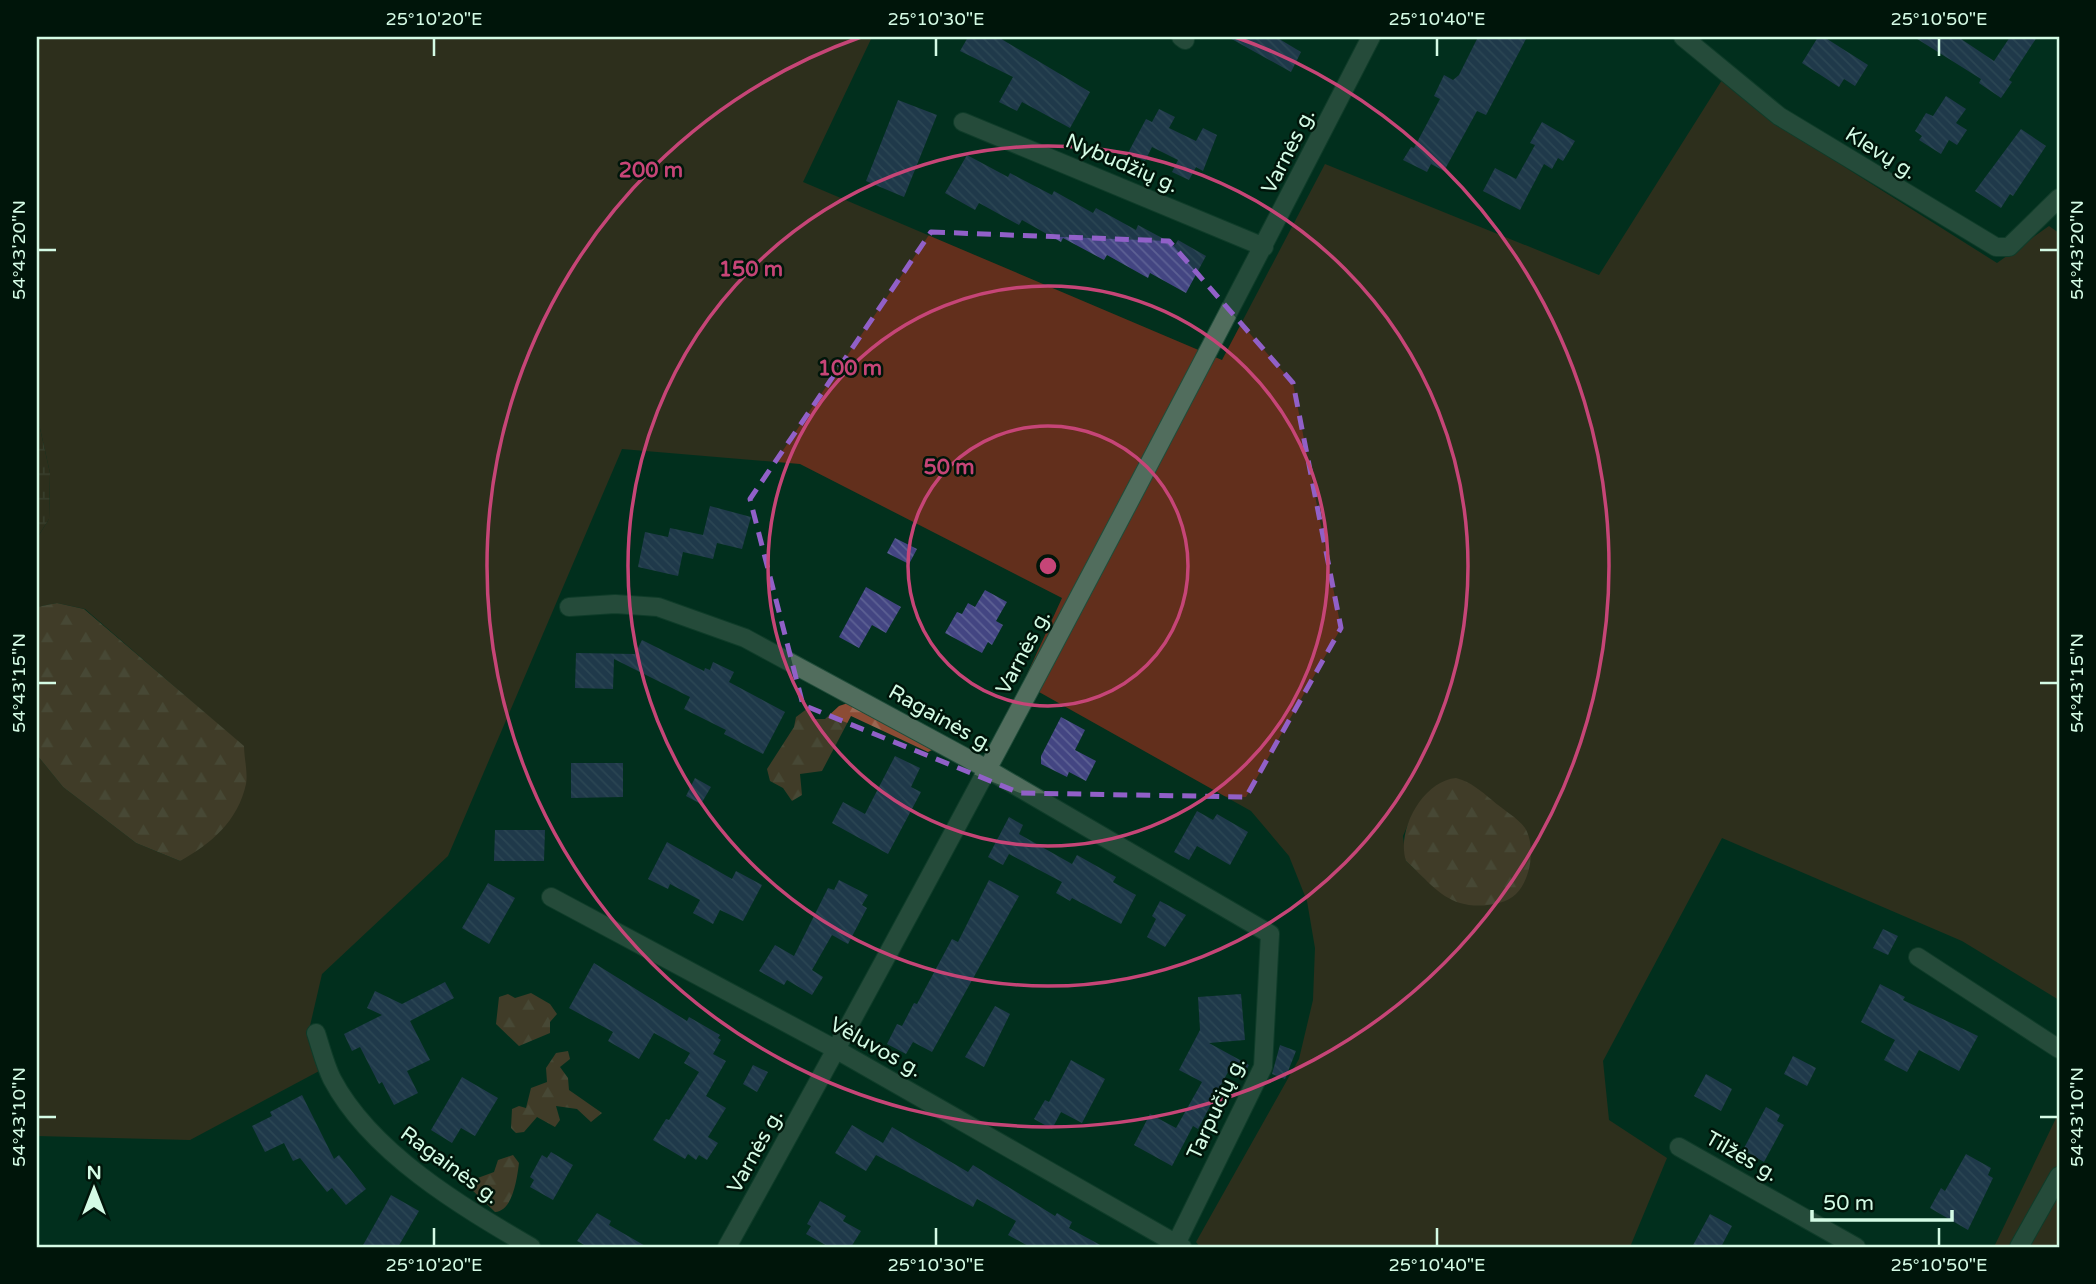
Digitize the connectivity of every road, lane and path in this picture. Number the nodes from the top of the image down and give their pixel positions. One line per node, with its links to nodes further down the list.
1 (1371, 37): 5 (street, Varnės g.)
2 (1683, 37): 4 (street, Klevų g.)
3 (963, 122): 5 (street, Nybudžių g.)
4 (2059, 198)
5 (1264, 247): 7 (street, Varnės g.)
6 (569, 607): 7 (street, Ragainės g.)
7 (987, 769): 9 (street, Ragainės g.); 13 (street, Varnės g.)
8 (551, 897): 13 (street, Vėluvos g.)
9 (1270, 934): 16 (street, Tarpučių g.)
10 (1918, 957): 12 (street)
11 (316, 1033): 17 (street, Ragainės g.)
12 (2059, 1049)
13 (837, 1050): 16 (street, Vėluvos g.); 18 (street, Varnės g.)
14 (1679, 1147): 19 (street, Tilžės g.)
15 (2059, 1176): 20 (street)
16 (1179, 1245)
17 (531, 1247)
18 (727, 1247)
19 (1856, 1247)
20 (2019, 1247)

